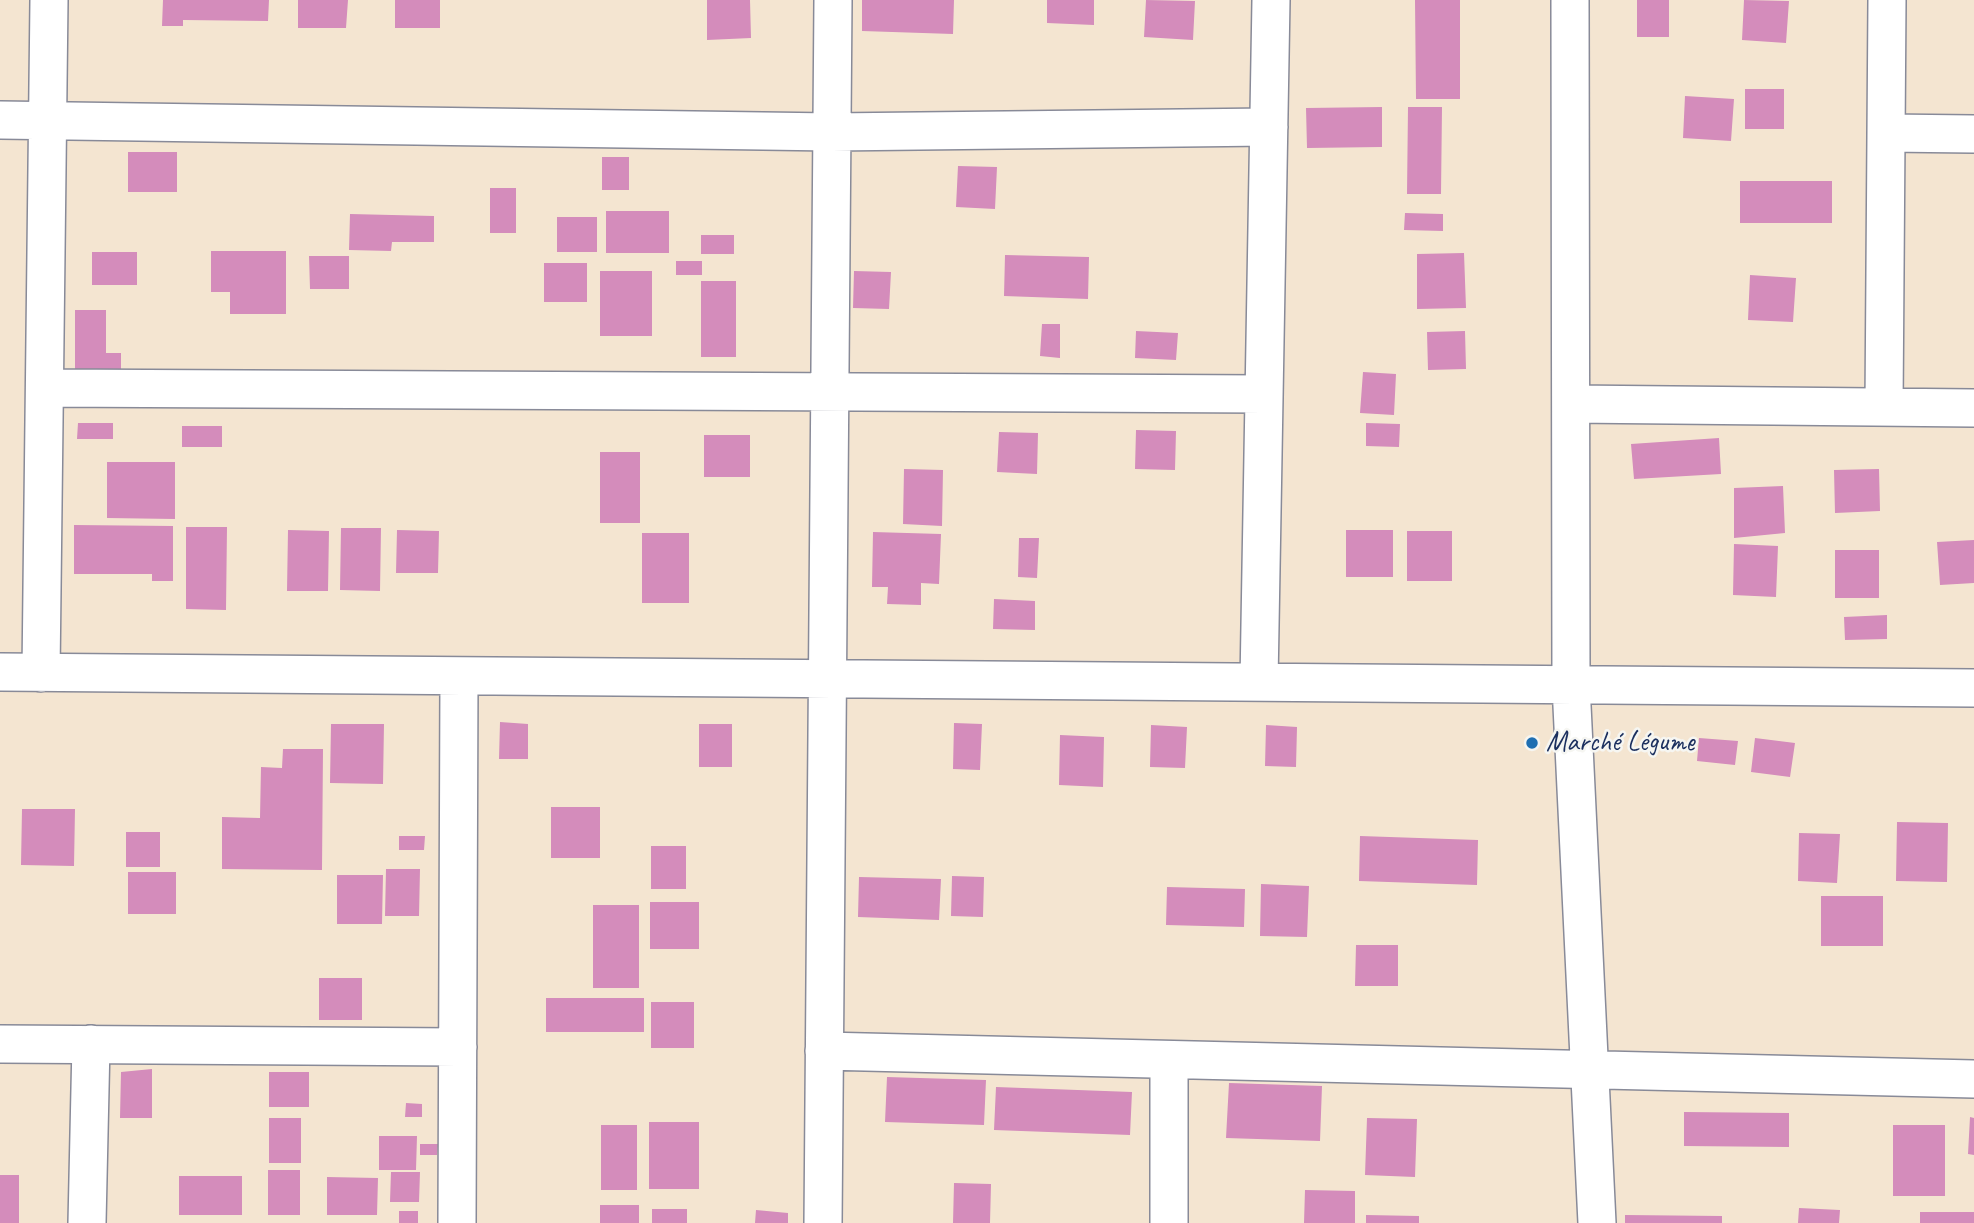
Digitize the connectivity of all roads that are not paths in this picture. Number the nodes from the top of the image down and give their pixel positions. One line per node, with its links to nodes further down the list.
1 (50, 0): 7 (street)
2 (833, 0): 9 (street)
3 (1271, 0): 8 (street)
4 (1570, 0): 15 (street)
5 (1887, 0): 10 (street)
6 (0, 120): 7 (street)
7 (48, 120): 9 (street); 12 (street)
8 (1269, 127): 9 (street); 14 (street)
9 (832, 132): 13 (street)
10 (1886, 133): 11 (street); 16 (street)
11 (1974, 134)
12 (45, 388): 13 (street); 19 (street)
13 (831, 391): 14 (street); 21 (street)
14 (1264, 394): 22 (street)
15 (1570, 404): 16 (street); 23 (street)
16 (1884, 407): 17 (street)
17 (1974, 408)
18 (0, 672): 19 (street)
19 (41, 673): 20 (street)
20 (459, 676): 21 (street); 27 (street)
21 (829, 679): 22 (street); 28 (street)
22 (1259, 682): 23 (street)
23 (1571, 685): 24 (street); 30 (street)
24 (1974, 688)
25 (0, 1044): 26 (street)
26 (91, 1044): 27 (street); 32 (street)
27 (458, 1047): 33 (street)
28 (824, 1051): 29 (street); 34 (street)
29 (1169, 1060): 30 (street); 35 (street)
30 (1590, 1070): 31 (street); 36 (street)
31 (1974, 1079)
32 (87, 1223)
33 (457, 1223)
34 (823, 1223)
35 (1168, 1223)
36 (1597, 1223)

